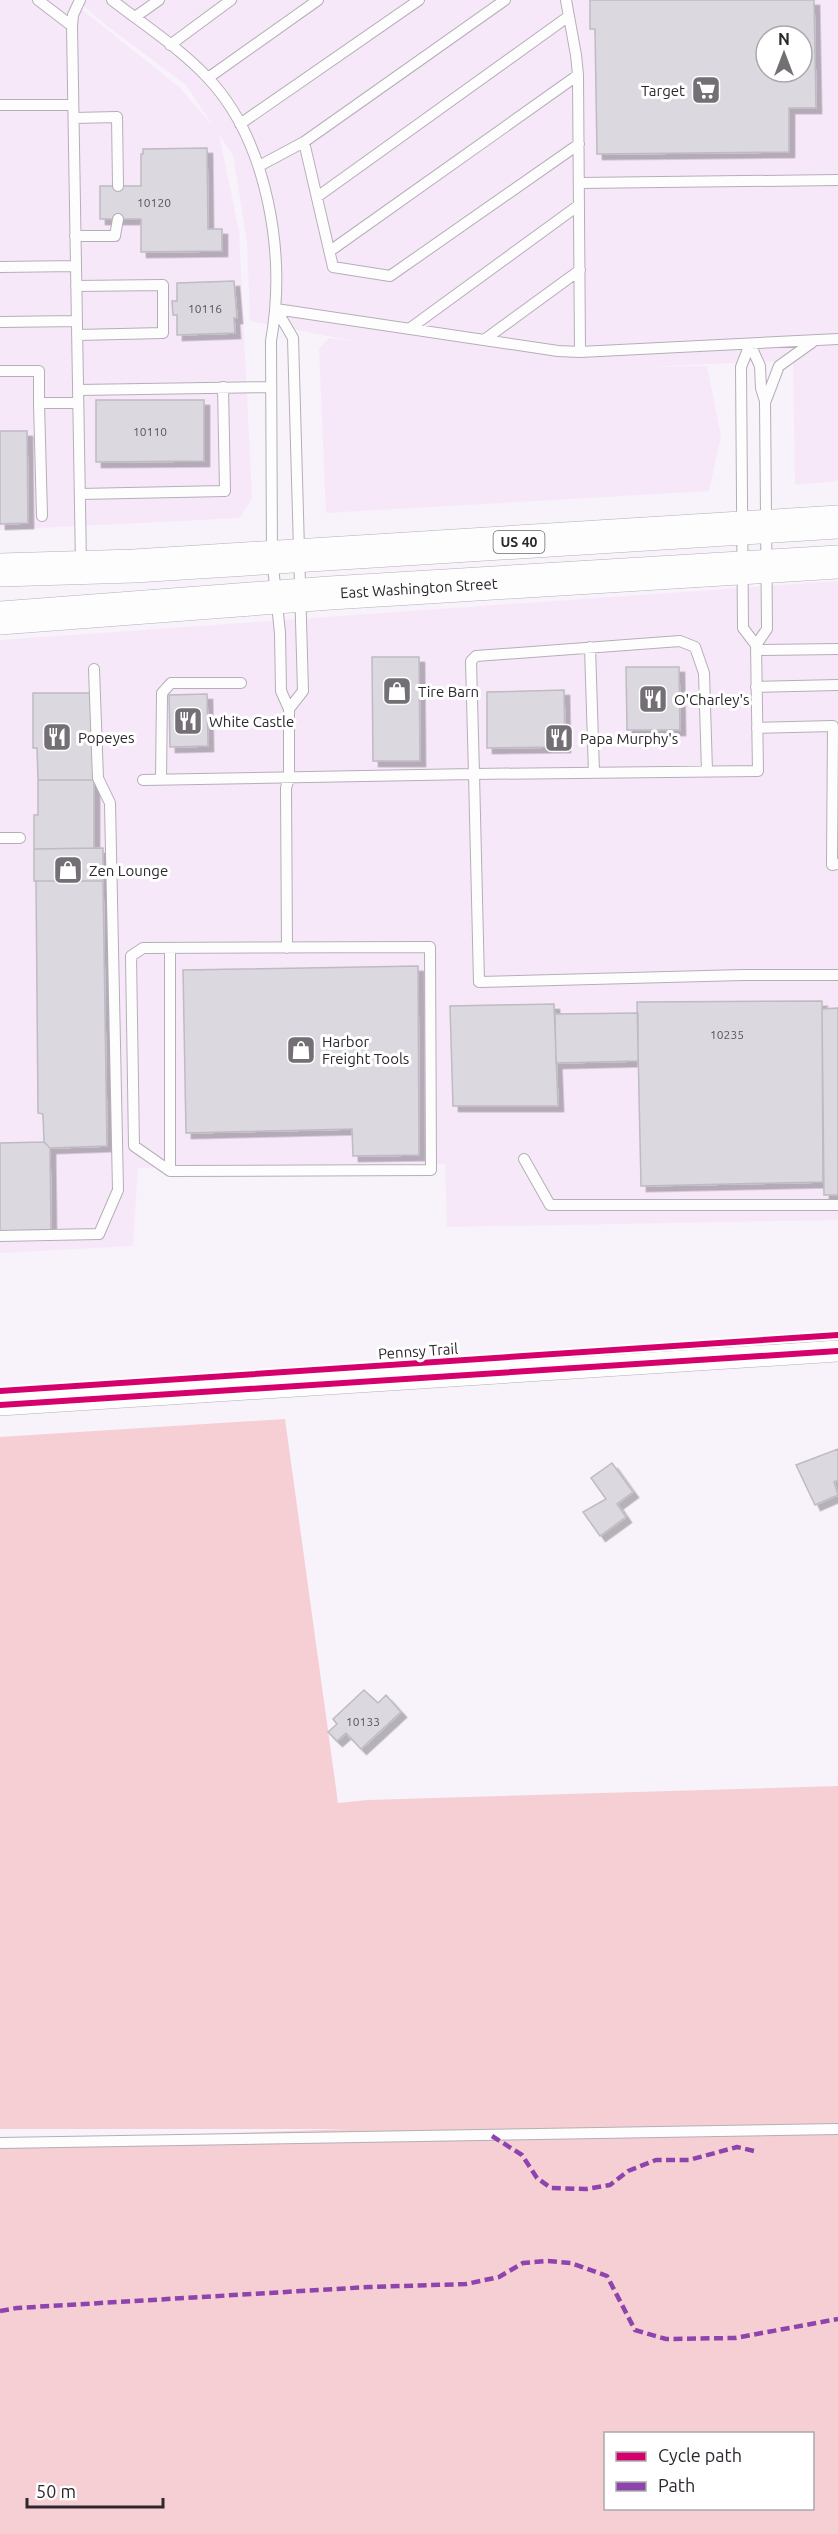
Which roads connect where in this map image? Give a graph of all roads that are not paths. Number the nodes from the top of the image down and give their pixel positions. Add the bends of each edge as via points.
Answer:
1 (38, 0) edge
2 (80, 0) edge
3 (112, 0) edge
4 (231, 0) edge
5 (318, 0) edge
6 (419, 0) edge
7 (505, 0) edge
8 (566, 0) edge
9 (157, 1) edge
10 (569, 15) junction
11 (135, 17) junction
12 (72, 26) junction
13 (170, 45) junction
14 (578, 75) junction
15 (208, 78) junction
16 (0, 105) edge
17 (73, 105) junction
18 (74, 118) junction
19 (240, 124) junction
20 (304, 142) junction
21 (579, 144) junction
22 (259, 166) junction
23 (838, 180) edge
24 (579, 183) junction
25 (118, 186) dead end
26 (317, 197) junction
27 (579, 205) junction
28 (118, 219) dead end
29 (75, 236) junction
30 (330, 251) junction
31 (76, 266) junction
32 (0, 267) edge
33 (580, 270) junction
34 (76, 286) junction
35 (276, 309) junction
36 (77, 321) junction
37 (0, 322) edge
38 (409, 329) junction
39 (77, 335) junction
40 (838, 339) edge
41 (484, 340) junction
42 (815, 340) junction
43 (750, 344) junction
44 (580, 352) junction
45 (0, 371) edge
46 (223, 387) junction
47 (271, 387) junction
48 (78, 390) junction
49 (765, 401) junction
50 (39, 403) junction
51 (78, 403) junction
52 (80, 495) junction
53 (42, 516) dead end
54 (838, 522) edge
55 (754, 527) junction
56 (286, 556) junction
57 (838, 562) edge
58 (81, 568) junction
59 (755, 568) junction
60 (0, 570) edge
61 (289, 596) junction
62 (0, 618) edge
63 (590, 648) junction
64 (756, 648) junction
65 (838, 649) edge
66 (94, 669) dead end
67 (241, 683) dead end
68 (838, 685) edge
69 (756, 687) junction
70 (289, 709) junction
71 (757, 728) junction
72 (707, 771) junction
73 (594, 773) junction
74 (474, 774) junction
75 (289, 777) junction
76 (143, 780) dead end
77 (161, 780) junction
78 (0, 838) edge
79 (20, 838) dead end
80 (838, 864) edge
81 (170, 948) junction
82 (287, 948) junction
83 (838, 975) edge
84 (524, 1160) dead end
85 (170, 1171) junction
86 (838, 1205) edge
87 (0, 1236) edge
88 (838, 1351) edge
89 (0, 1405) edge
90 (838, 2129) edge
91 (0, 2143) edge

1 - 12 lane
2 - 12 lane
3 - 11 lane
4 - 13 lane
5 - 15 lane
6 - 19 lane
7 - 20 lane
8 - 10 lane
9 - 11 lane
10 - 14 lane
10 - 26 lane
11 - 13 lane
12 - 17 lane
13 - 15 lane
14 - 21 lane
14 - 30 lane
15 - 19 lane
16 - 17 lane
17 - 18 lane
18 - 25 lane via 117,117
18 - 29 lane
19 - 22 lane
20 - 22 lane
20 - 26 lane
21 - 24 lane
21 - 30 lane via 390,276 333,267
22 - 35 lane via 271,216
23 - 24 lane
24 - 27 lane
26 - 30 lane
27 - 33 lane
27 - 38 lane
28 - 29 lane via 115,236
29 - 31 lane
31 - 32 lane
31 - 34 lane
33 - 41 lane
33 - 44 lane
34 - 36 lane
34 - 39 lane via 162,285 163,333
35 - 38 lane
35 - 47 lane
35 - 56 lane via 293,338
36 - 37 lane
36 - 39 lane
38 - 41 lane
39 - 48 lane
40 - 42 lane
41 - 44 lane
42 - 43 lane
42 - 49 lane via 779,366
43 - 44 lane
43 - 49 lane via 760,366
43 - 55 lane via 741,367
45 - 50 lane via 39,371
46 - 47 lane
46 - 48 lane
46 - 52 lane via 225,491
47 - 56 lane
48 - 51 lane
49 - 55 lane
50 - 51 lane
50 - 53 lane
51 - 52 lane
52 - 58 lane
54 - 55 main road, US 40
55 - 56 main road, US 40
55 - 59 lane
55 - 59 lane
56 - 58 main road, US 40
56 - 61 lane
56 - 61 lane
57 - 59 main road, East Washington Street
58 - 60 main road, US 40
59 - 61 main road, East Washington Street
59 - 64 lane via 767,629
59 - 64 lane via 743,628
61 - 62 main road, East Washington Street
61 - 70 lane via 281,691
61 - 70 lane via 303,691
63 - 72 lane via 680,641 695,647 704,673
63 - 73 lane
63 - 74 lane via 476,656 471,661
64 - 65 lane
64 - 69 lane
66 - 87 lane via 98,778 110,803 118,1190 99,1234
67 - 77 lane via 171,684 162,693
68 - 69 lane
69 - 71 lane
70 - 75 lane
71 - 72 lane via 758,771
71 - 80 lane via 833,726 832,865
72 - 73 lane
73 - 74 lane
74 - 75 lane
74 - 83 lane via 479,982
75 - 77 lane
75 - 82 lane
76 - 77 lane
78 - 79 lane
81 - 82 lane
81 - 85 lane
81 - 85 lane via 143,948 131,956 134,1146
82 - 85 lane via 430,947 431,1170
84 - 86 lane via 550,1205
88 - 89 street
90 - 91 lane

